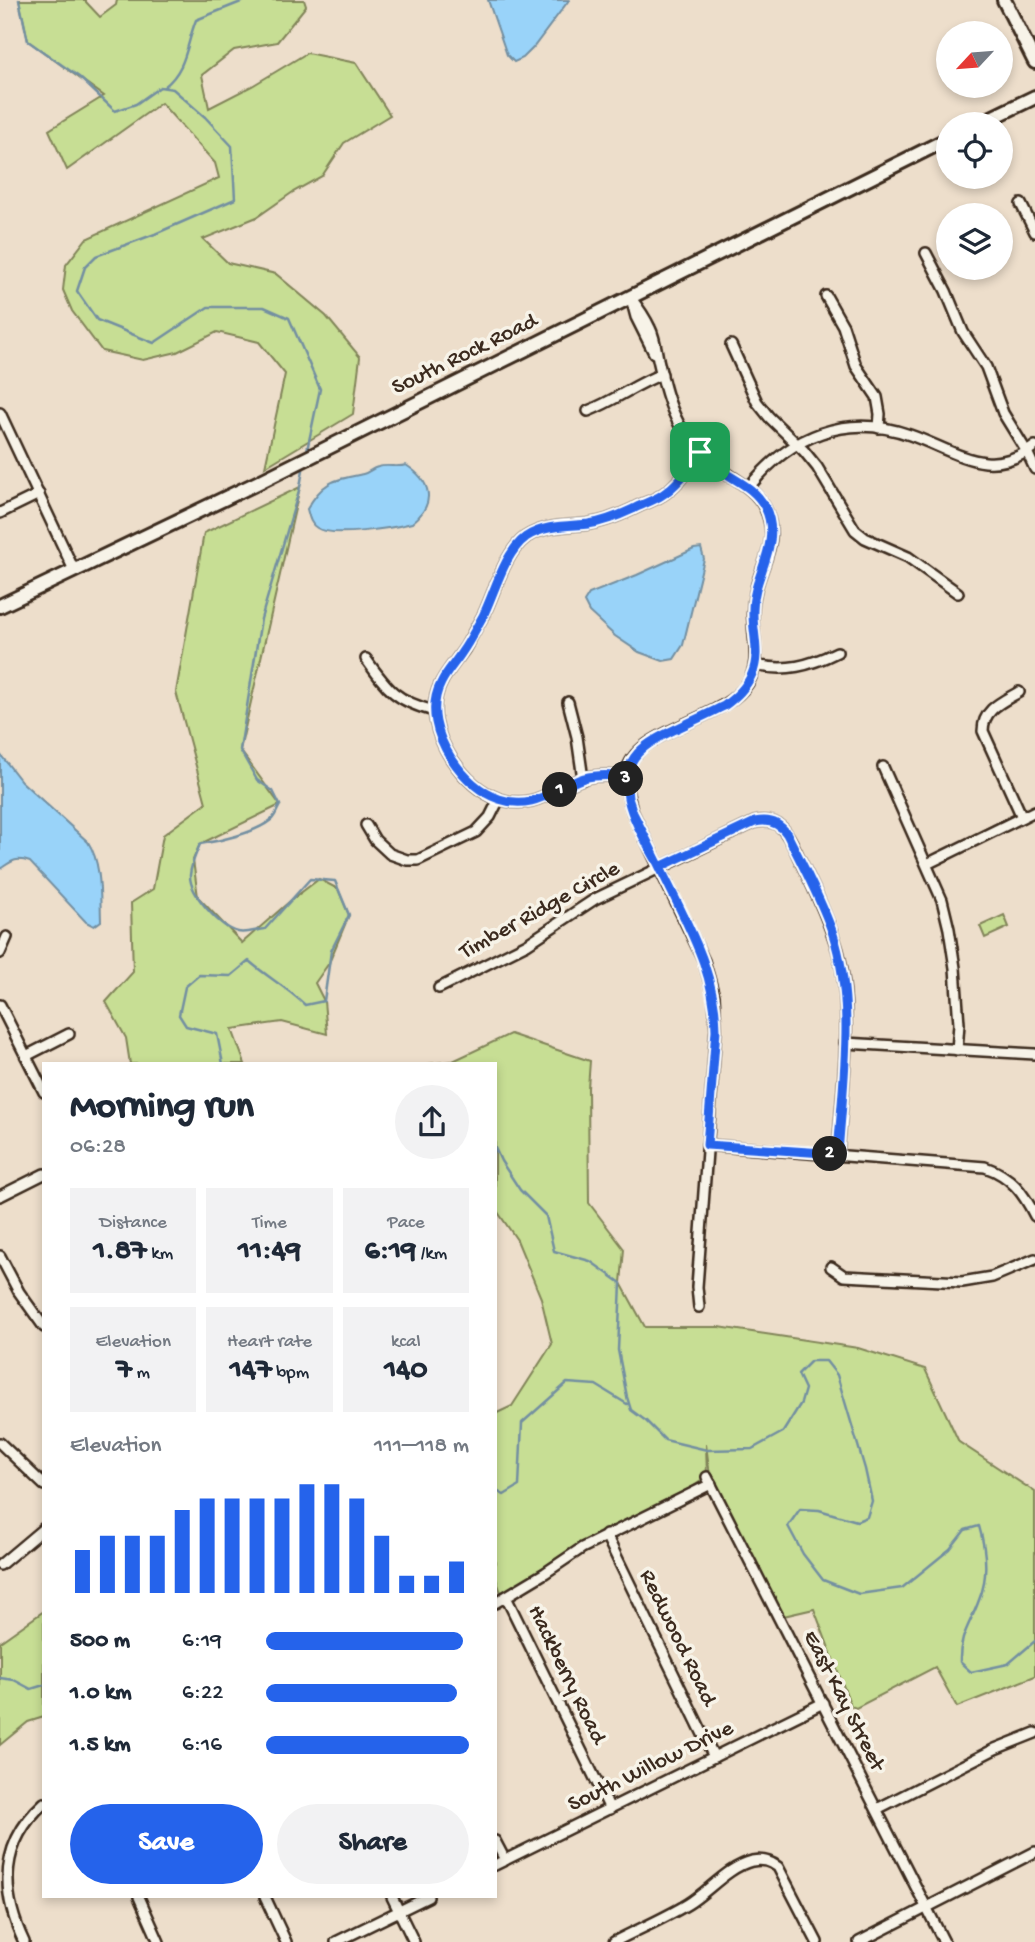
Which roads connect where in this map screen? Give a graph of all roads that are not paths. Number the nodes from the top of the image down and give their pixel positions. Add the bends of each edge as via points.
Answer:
1 (1004, 0) edge
2 (1035, 62) edge
3 (1035, 97) edge
4 (1004, 112) edge
5 (936, 145) edge
6 (1021, 204) dead end
7 (1035, 232) edge
8 (926, 253) dead end
9 (826, 296) dead end
10 (630, 298) junction
11 (731, 345) dead end
12 (662, 374) junction
13 (587, 411) dead end
14 (0, 413) edge
15 (879, 428) junction
16 (796, 444) junction
17 (1031, 449) edge
18 (700, 452) junction
19 (1035, 469) edge
20 (749, 487) junction
21 (39, 494) junction
22 (0, 513) edge
23 (74, 570) junction
24 (958, 593) dead end
25 (0, 607) edge
26 (836, 652) dead end
27 (366, 659) dead end
28 (755, 665) junction
29 (1019, 692) dead end
30 (568, 702) dead end
31 (434, 711) junction
32 (883, 766) dead end
33 (626, 777) junction
34 (583, 779) junction
35 (499, 799) junction
36 (1035, 811) edge
37 (1022, 817) junction
38 (366, 825) dead end
39 (927, 864) junction
40 (660, 867) junction
41 (7, 937) dead end
42 (0, 953) edge
43 (439, 988) dead end
44 (0, 1005) edge
45 (69, 1034) dead end
46 (845, 1043) junction
47 (957, 1050) junction
48 (1035, 1054) edge
49 (26, 1056) junction
50 (42, 1088) edge
51 (707, 1145) junction
52 (838, 1154) junction
53 (42, 1175) edge
54 (0, 1196) edge
55 (1035, 1216) edge
56 (0, 1256) edge
57 (1035, 1259) edge
58 (831, 1267) dead end
59 (699, 1307) dead end
60 (42, 1324) edge
61 (0, 1443) edge
62 (42, 1483) edge
63 (42, 1530) edge
64 (606, 1535) junction
65 (0, 1565) edge
66 (506, 1597) junction
67 (497, 1602) edge
68 (823, 1703) junction
69 (1035, 1733) edge
70 (714, 1757) junction
71 (42, 1805) edge
72 (610, 1809) junction
73 (877, 1810) junction
74 (497, 1845) edge
75 (1035, 1852) edge
76 (505, 1860) junction
77 (497, 1864) edge
78 (139, 1898) edge
79 (265, 1898) edge
80 (392, 1898) edge
81 (426, 1898) edge
82 (927, 1907) junction
83 (399, 1911) junction
84 (24, 1942) edge
85 (159, 1942) edge
86 (286, 1942) edge
87 (335, 1942) edge
88 (414, 1942) edge
89 (614, 1942) edge
90 (817, 1942) edge
91 (859, 1942) edge
92 (944, 1942) edge

1 - 2 main road
3 - 4 main road
5 - 10 main road, South Rock Road
6 - 7 street
8 - 17 street via 963,332 986,367 1003,413
9 - 15 street via 843,326 856,366 877,397
10 - 12 street
10 - 23 main road, South Rock Road
11 - 16 street via 757,402
12 - 13 street
12 - 18 street via 673,413
14 - 21 street
15 - 16 street via 843,428
15 - 17 street via 911,435 982,463 1006,461
16 - 20 street
16 - 24 street via 817,467 855,530 908,557
17 - 19 street
18 - 20 street
18 - 31 street via 662,495 617,516 551,528 520,543 484,614 441,682
20 - 28 street via 766,509 771,529 769,552 752,607
21 - 22 street
21 - 23 street
23 - 25 main road, South Rock Road
26 - 28 street via 791,668
27 - 31 street via 395,694
28 - 33 street via 733,700 646,744
29 - 37 street via 992,708 983,731
30 - 34 street
31 - 35 street via 438,733 459,769
32 - 39 street
33 - 34 street
33 - 40 street via 633,813
34 - 35 street via 537,800
35 - 38 street via 475,832 418,860 390,854
36 - 37 street
37 - 39 street
39 - 47 street via 942,900 953,948
40 - 43 street, Timber Ridge Circle via 594,899 527,944
40 - 46 street, Timber Ridge Circle via 755,822 770,821 783,828 832,932 845,993
40 - 51 street via 699,948 714,996 716,1030
41 - 42 street
44 - 49 street
45 - 49 street
46 - 47 street
46 - 52 street
47 - 48 street
49 - 50 street
51 - 52 street
51 - 59 street
52 - 55 street via 985,1167 1017,1186
53 - 54 street
56 - 60 street
57 - 58 street via 992,1277 961,1282 844,1276
61 - 62 street
63 - 65 street
64 - 66 street
64 - 68 street, East Kay Street via 709,1480
64 - 70 street, Redwood Road
66 - 67 street
66 - 72 street, Hackberry Road
68 - 70 street, South Willow Drive
68 - 73 street, East Kay Street
69 - 73 street
70 - 72 street, South Willow Drive
71 - 84 street via 15,1840 6,1867 8,1905
72 - 76 street, South Willow Drive
73 - 82 street, East Kay Street
74 - 76 street
75 - 82 street
76 - 77 street, South Willow Drive
78 - 85 street
79 - 86 street
80 - 83 street
81 - 83 street
82 - 91 street
82 - 92 street, East Kay Street
83 - 87 street
83 - 88 street
89 - 90 street via 686,1905 737,1867 760,1860 778,1867

